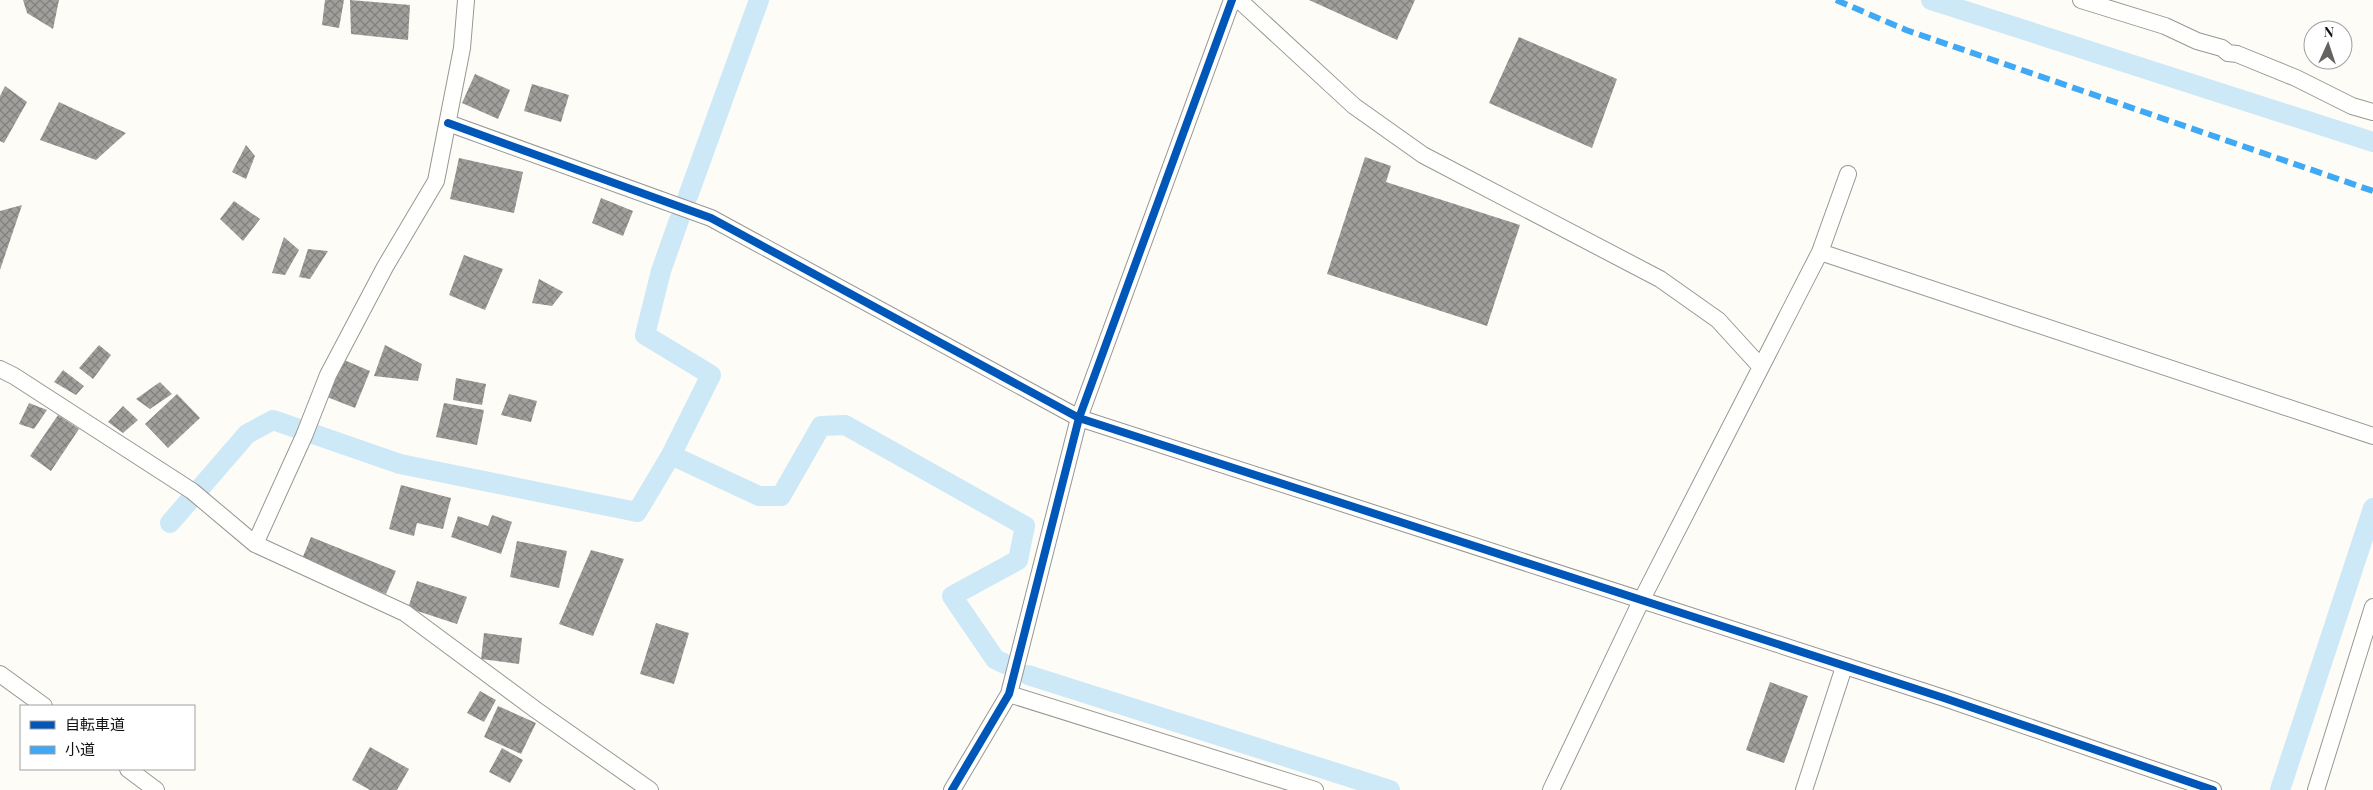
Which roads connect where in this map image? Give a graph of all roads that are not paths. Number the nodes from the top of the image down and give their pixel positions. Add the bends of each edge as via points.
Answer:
1 (466, 0) edge
2 (1232, 0) edge
3 (1239, 0) edge
4 (2081, 0) edge
5 (2373, 112) edge
6 (448, 123) junction
7 (1848, 174) dead end
8 (1820, 252) junction
9 (1760, 366) junction
10 (0, 369) edge
11 (1079, 418) junction
12 (2373, 436) edge
13 (255, 544) junction
14 (1641, 601) junction
15 (2373, 607) edge
16 (1844, 667) junction
17 (0, 674) edge
18 (1009, 694) junction
19 (43, 705) edge
20 (129, 770) edge
21 (156, 790) edge
22 (650, 790) edge
23 (952, 790) edge
24 (1315, 790) edge
25 (1551, 790) edge
26 (1804, 790) edge
27 (2213, 790) edge
28 (2316, 790) edge

1 - 6 street via 462,48
2 - 11 street
3 - 9 street via 1354,106 1423,155 1660,279 1718,320
4 - 5 street via 2165,26
6 - 11 street via 711,218
6 - 13 street via 436,181 385,267 328,375
7 - 8 street
8 - 9 street
8 - 12 street
9 - 14 street
10 - 13 street via 192,491
11 - 14 street
11 - 18 street
13 - 22 street via 405,613
14 - 16 street
14 - 25 street
15 - 28 street
16 - 26 street
16 - 27 street
17 - 19 street
18 - 23 street
18 - 24 street
20 - 21 street

